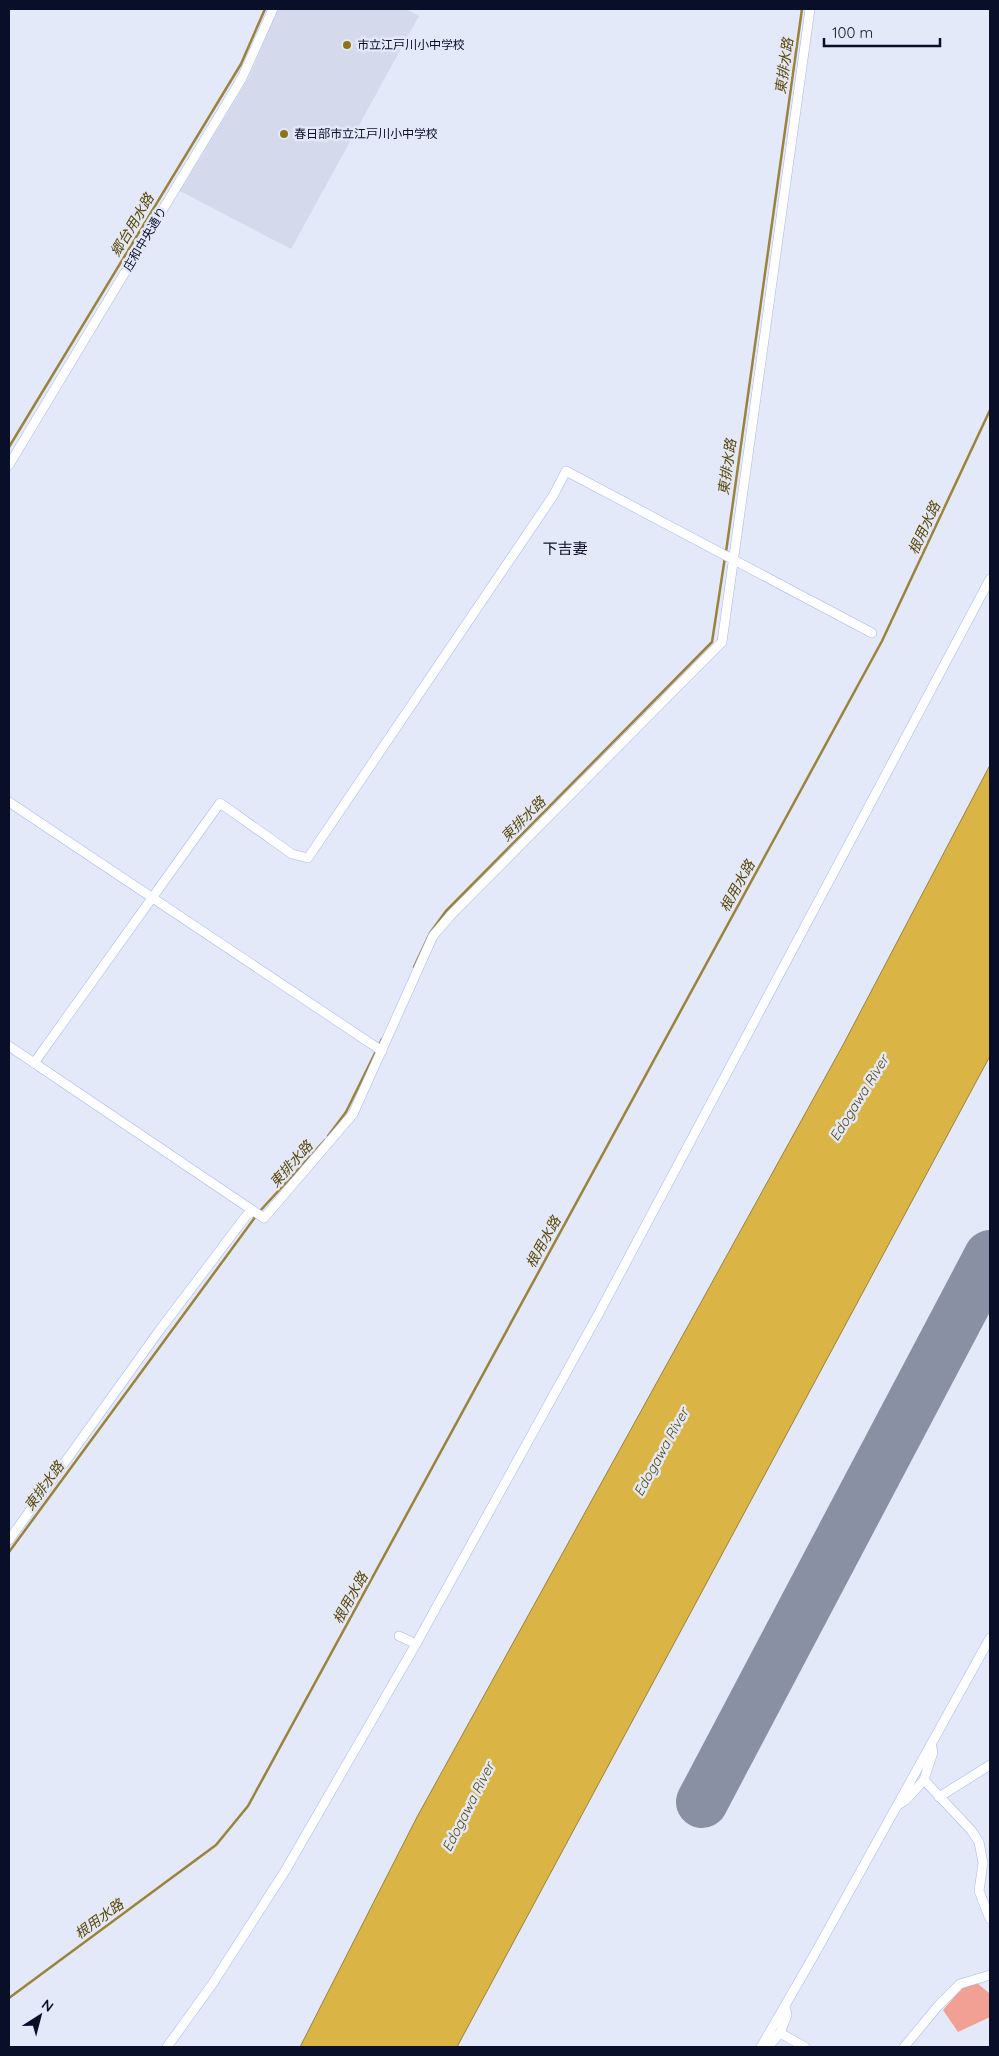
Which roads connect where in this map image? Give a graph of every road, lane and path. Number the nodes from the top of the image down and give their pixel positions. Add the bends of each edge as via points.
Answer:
1 (273, 9) edge
2 (810, 9) edge
3 (9, 465) edge
4 (732, 558) junction
5 (990, 578) edge
6 (872, 632) dead end
7 (9, 802) edge
8 (152, 897) junction
9 (9, 1046) edge
10 (382, 1051) junction
11 (34, 1062) junction
12 (256, 1213) junction
13 (9, 1540) edge
14 (399, 1636) dead end
15 (990, 1638) edge
16 (416, 1644) junction
17 (931, 1744) junction
18 (990, 1765) edge
19 (924, 1780) junction
20 (939, 1797) junction
21 (895, 1807) junction
22 (990, 1919) edge
23 (990, 1975) edge
24 (785, 2007) junction
25 (780, 2033) junction
26 (166, 2047) edge
27 (761, 2047) edge
28 (768, 2047) edge
29 (805, 2047) edge
30 (904, 2047) edge

1 - 3 street, 庄和中央通り via 242,78
2 - 4 street
4 - 6 street
4 - 8 street via 566,470 553,496 308,858 292,854 220,802
4 - 10 street via 722,642 433,936
5 - 16 street via 599,1313
7 - 8 street
8 - 10 street
8 - 11 street
9 - 11 street
10 - 12 street via 347,1123 264,1218
11 - 12 street
12 - 13 street via 246,1216 159,1331
14 - 16 street
15 - 17 street
16 - 26 street via 285,1871 213,1984
17 - 19 street via 933,1752
17 - 21 street
18 - 20 street
19 - 20 street
19 - 21 street
20 - 22 street via 979,1842 983,1864 979,1890
21 - 24 street
23 - 30 street via 960,1984
24 - 25 street via 788,2015
24 - 27 street
25 - 28 street
25 - 29 street

